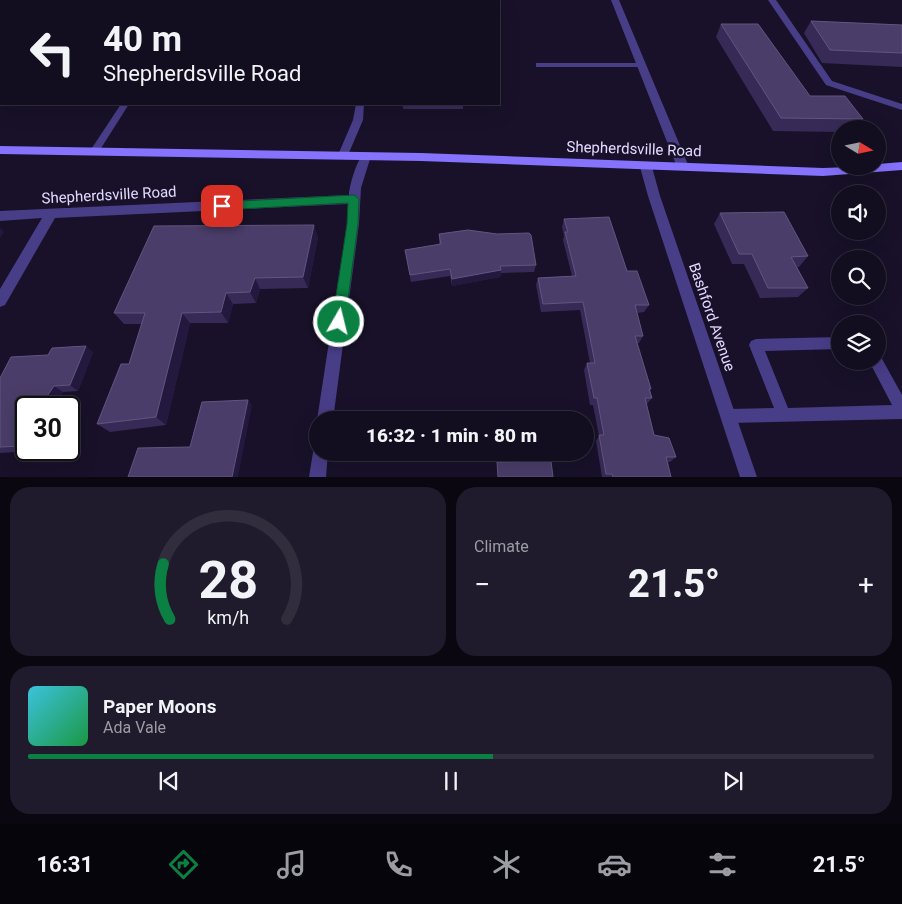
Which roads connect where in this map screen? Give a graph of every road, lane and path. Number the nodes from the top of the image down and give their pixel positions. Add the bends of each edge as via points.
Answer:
1 (615, 0) edge
2 (772, 0) edge
3 (539, 65) dead end
4 (641, 65) junction
5 (124, 105) edge
6 (360, 105) edge
7 (902, 107) edge
8 (0, 150) edge
9 (95, 151) junction
10 (343, 155) junction
11 (366, 156) junction
12 (646, 166) junction
13 (902, 166) edge
14 (683, 167) junction
15 (354, 199) junction
16 (51, 214) junction
17 (0, 216) edge
18 (0, 301) edge
19 (831, 343) edge
20 (881, 370) edge
21 (902, 410) edge
22 (326, 411) edge
23 (784, 415) junction
24 (729, 416) junction
25 (319, 461) edge
26 (317, 476) edge
27 (749, 476) edge

1 - 4 street
2 - 7 lane via 828,83
3 - 4 lane
4 - 14 street
5 - 9 lane
6 - 10 lane via 358,120
8 - 9 main road, Shepherdsville Road
9 - 10 main road, Shepherdsville Road
10 - 11 main road, Shepherdsville Road
11 - 12 main road, Shepherdsville Road
11 - 15 street
12 - 14 main road, Shepherdsville Road
12 - 24 street, Bashford Avenue
13 - 14 main road, Shepherdsville Road via 823,172
15 - 16 street, Shepherdsville Road
15 - 22 street
16 - 17 street, Shepherdsville Road
16 - 18 street
19 - 23 lane via 756,345
20 - 21 lane
21 - 23 lane
23 - 24 lane
24 - 27 street, Bashford Avenue
25 - 26 street

